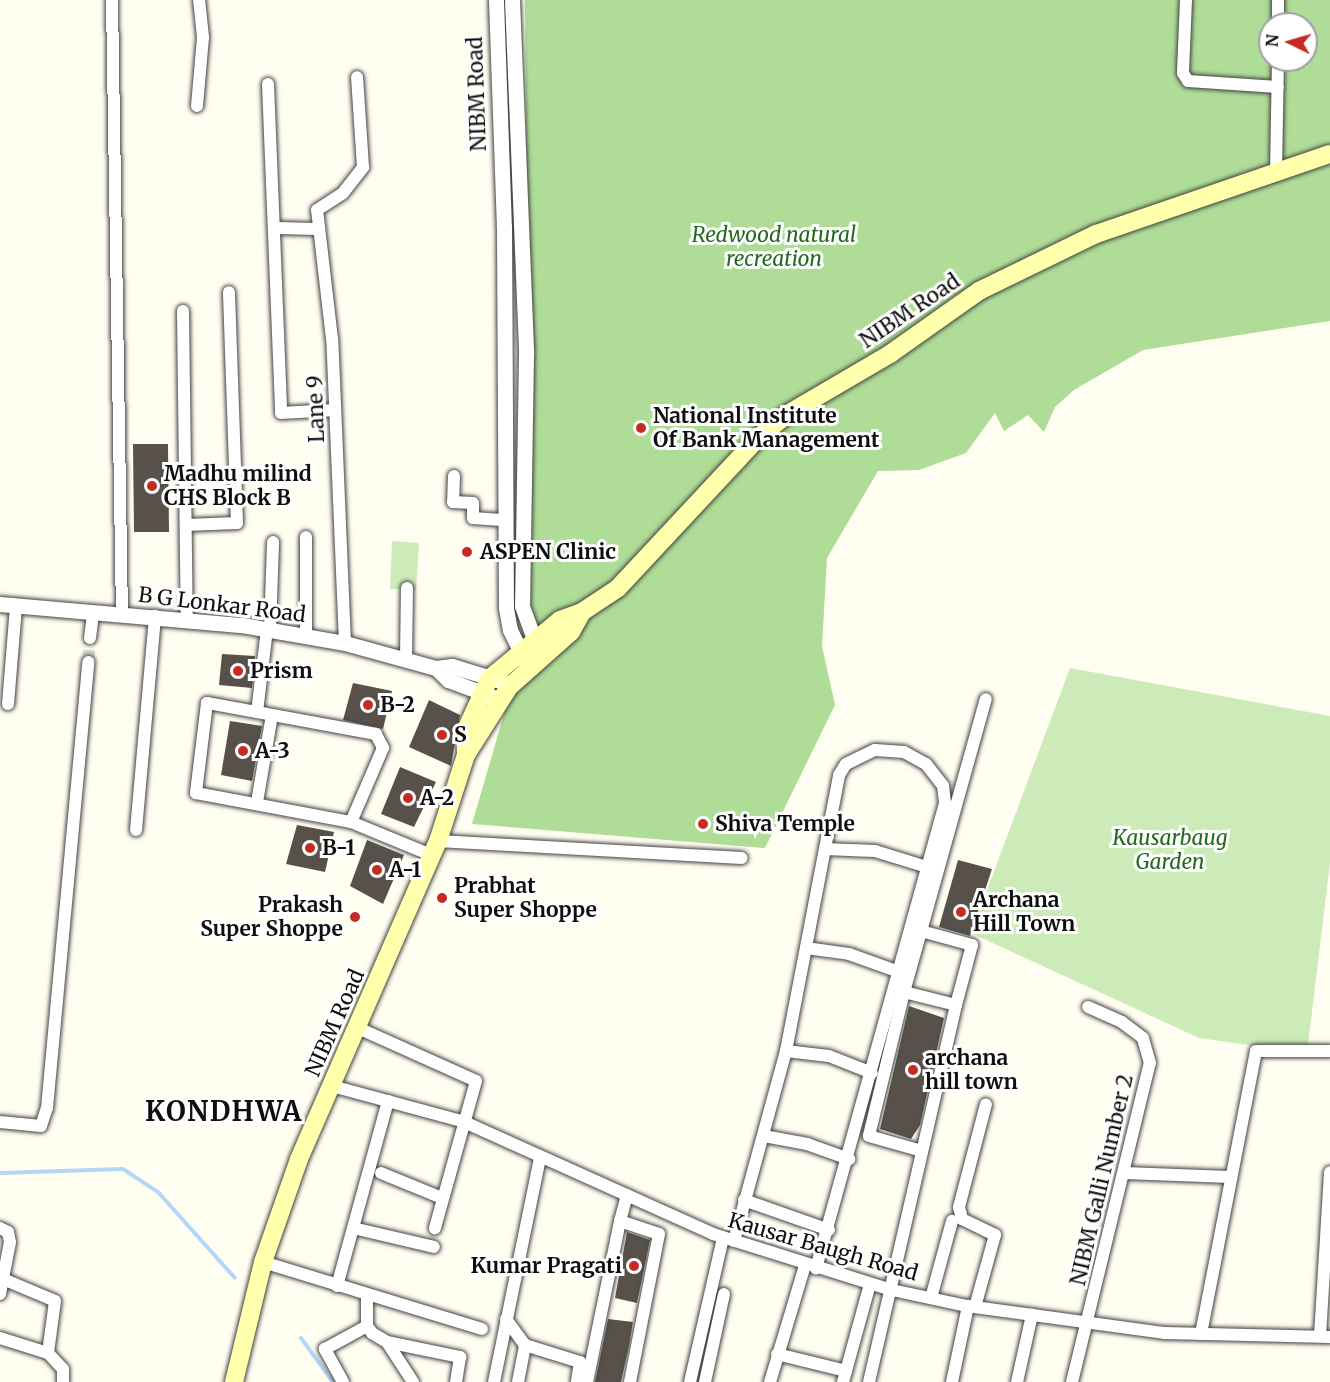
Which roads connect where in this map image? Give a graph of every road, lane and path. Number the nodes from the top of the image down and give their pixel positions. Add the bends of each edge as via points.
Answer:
1 (112, 0) edge
2 (198, 0) edge
3 (496, 0) edge
4 (512, 0) edge
5 (1186, 0) edge
6 (1278, 72) edge
7 (357, 76) dead end
8 (268, 84) dead end
9 (1278, 87) junction
10 (197, 106) dead end
11 (1330, 154) edge
12 (1276, 173) junction
13 (274, 228) junction
14 (319, 229) junction
15 (229, 292) dead end
16 (183, 311) dead end
17 (335, 410) junction
18 (454, 476) dead end
19 (506, 520) junction
20 (186, 525) junction
21 (306, 537) dead end
22 (273, 542) dead end
23 (407, 588) dead end
24 (0, 604) edge
25 (16, 606) junction
26 (522, 606) junction
27 (506, 608) junction
28 (93, 612) junction
29 (582, 612) junction
30 (122, 613) junction
31 (155, 616) junction
32 (187, 620) junction
33 (268, 630) junction
34 (306, 636) junction
35 (90, 638) tunnel mouth
36 (533, 641) junction
37 (345, 643) junction
38 (518, 653) junction
39 (406, 658) junction
40 (88, 662) tunnel mouth
41 (536, 663) junction
42 (486, 685) junction
43 (505, 692) junction
44 (986, 699) dead end
45 (8, 705) dead end
46 (257, 712) junction
47 (272, 715) junction
48 (466, 755) junction
49 (257, 802) junction
50 (351, 822) junction
51 (136, 830) dead end
52 (434, 848) junction
53 (825, 849) junction
54 (742, 858) dead end
55 (927, 867) junction
56 (921, 931) junction
57 (806, 948) junction
58 (899, 972) junction
59 (904, 992) junction
60 (956, 1005) junction
61 (1088, 1007) dead end
62 (358, 1028) junction
63 (786, 1051) junction
64 (1330, 1051) edge
65 (872, 1073) junction
66 (332, 1086) junction
67 (388, 1101) junction
68 (986, 1104) dead end
69 (462, 1121) junction
70 (0, 1122) edge
71 (764, 1136) junction
72 (922, 1151) junction
73 (540, 1157) junction
74 (849, 1159) junction
75 (1330, 1172) edge
76 (381, 1173) dead end
77 (1124, 1173) junction
78 (1230, 1177) junction
79 (627, 1196) junction
80 (442, 1198) junction
81 (744, 1200) junction
82 (620, 1221) junction
83 (952, 1221) dead end
84 (0, 1228) edge
85 (353, 1228) junction
86 (435, 1228) dead end
87 (829, 1230) junction
88 (729, 1239) junction
89 (434, 1247) dead end
90 (263, 1262) junction
91 (811, 1267) junction
92 (3, 1279) junction
93 (870, 1284) junction
94 (337, 1286) junction
95 (892, 1290) junction
96 (0, 1294) edge
97 (724, 1294) dead end
98 (367, 1295) junction
99 (931, 1298) junction
100 (971, 1306) junction
101 (1032, 1315) junction
102 (506, 1319) junction
103 (1088, 1323) junction
104 (367, 1326) junction
105 (482, 1329) dead end
106 (1201, 1334) junction
107 (1325, 1336) edge
108 (0, 1338) edge
109 (387, 1342) junction
110 (700, 1342) junction
111 (525, 1345) junction
112 (713, 1345) junction
113 (48, 1353) junction
114 (777, 1354) junction
115 (844, 1377) edge
116 (63, 1382) edge
117 (234, 1382) edge
118 (343, 1382) edge
119 (413, 1382) edge
120 (456, 1382) edge
121 (494, 1382) edge
122 (518, 1382) edge
123 (577, 1382) edge
124 (587, 1382) edge
125 (630, 1382) edge
126 (690, 1382) edge
127 (705, 1382) edge
128 (770, 1382) edge
129 (869, 1382) edge
130 (952, 1382) edge
131 (1017, 1382) edge
132 (1072, 1382) edge

1 - 30 street
2 - 10 street via 203,37
3 - 19 street, NIBM Road
4 - 26 street, NIBM Road via 526,342
5 - 9 street via 1183,74 1188,81
6 - 9 street
7 - 14 street, Lane 9 via 363,167 343,193 317,210
8 - 13 street
9 - 12 street
11 - 12 main road, NIBM Road
12 - 29 main road, NIBM Road via 1096,234 979,291 759,437 665,542 618,588
13 - 14 street
13 - 17 street via 280,413
14 - 17 street, Lane 9
15 - 20 street via 237,523
16 - 20 street
17 - 37 street, Lane 9
18 - 19 street via 453,502 473,503 472,518
19 - 27 street, NIBM Road
20 - 32 street
21 - 34 street
22 - 33 street
23 - 39 street
24 - 25 street, B G Lonkar Road
25 - 28 street, B G Lonkar Road
25 - 45 street
26 - 27 street
26 - 36 street, NIBM Road
27 - 38 street, NIBM Road
28 - 30 street, B G Lonkar Road
28 - 35 street
29 - 36 main road, NIBM Road via 560,620
29 - 41 main road, NIBM Road via 571,632
30 - 31 street, B G Lonkar Road
31 - 32 street, B G Lonkar Road
31 - 51 street
32 - 33 street, B G Lonkar Road
33 - 34 street, B G Lonkar Road
33 - 46 street
34 - 37 street, B G Lonkar Road
36 - 38 main road, NIBM Road
36 - 41 street, NIBM Road
37 - 39 street, B G Lonkar Road
38 - 41 street, NIBM Road
38 - 42 main road, NIBM Road
39 - 42 street, B G Lonkar Road via 436,668 448,680
40 - 70 street via 47,1108 41,1126
41 - 43 main road, NIBM Road
42 - 43 street, B G Lonkar Road
42 - 48 main road, NIBM Road via 465,732
43 - 48 main road, NIBM Road
44 - 56 street
46 - 47 street
46 - 49 street via 207,703 196,793
47 - 49 street
47 - 50 street via 376,734 383,747
48 - 52 main road, NIBM Road
49 - 50 street
50 - 52 street
52 - 54 street
52 - 62 main road, NIBM Road
53 - 55 street via 875,851
53 - 55 street via 840,775 846,764 874,750 904,752 926,764 943,786 945,804
53 - 57 street
55 - 58 street
56 - 59 street
56 - 60 street via 972,945
57 - 58 street via 849,954
57 - 63 street
58 - 65 street
59 - 60 street
59 - 72 street via 869,1136
60 - 72 street
61 - 77 street, NIBM Galli Number 2 via 1122,1022 1143,1038 1150,1063
62 - 66 main road, NIBM Road
62 - 69 street via 472,1078 477,1088
63 - 65 street via 829,1056
63 - 71 street
64 - 78 street via 1256,1051
65 - 74 street
66 - 67 street, Kausar Baugh Road
66 - 90 main road, NIBM Road via 299,1159
67 - 69 street, Kausar Baugh Road
67 - 85 street
68 - 100 street via 959,1208 962,1219 995,1234
69 - 73 street, Kausar Baugh Road
69 - 80 street
71 - 74 street via 807,1144
71 - 81 street
72 - 95 street
73 - 79 street, Kausar Baugh Road
73 - 102 street
74 - 87 street
75 - 107 street
76 - 80 street
77 - 78 street
77 - 103 street, NIBM Galli Number 2
78 - 106 street
79 - 82 street
79 - 88 street, Kausar Baugh Road
80 - 86 street
81 - 87 street
81 - 88 street
82 - 124 street
82 - 125 street via 659,1234
83 - 99 street
84 - 92 street via 9,1237
85 - 89 street
85 - 94 street
87 - 91 street
88 - 91 street, Kausar Baugh Road
88 - 110 street
90 - 94 street
90 - 117 main road, NIBM Road
91 - 93 street, Kausar Baugh Road
91 - 114 street
92 - 96 street
92 - 113 street via 55,1301
93 - 95 street, Kausar Baugh Road
93 - 115 street
94 - 98 street
95 - 99 street, Kausar Baugh Road
95 - 129 street
97 - 112 street
98 - 104 street
98 - 105 street
99 - 100 street, Kausar Baugh Road
100 - 101 street, Kausar Baugh Road
100 - 130 street
101 - 103 street, Kausar Baugh Road
101 - 131 street
102 - 111 street
102 - 121 street
103 - 106 street, Kausar Baugh Road
103 - 132 street, NIBM Galli Number 2
104 - 109 street
104 - 118 street via 325,1349
106 - 107 street, Kausar Baugh Road
108 - 113 street
109 - 119 street
109 - 120 street via 460,1357
110 - 112 street
110 - 126 street
111 - 122 street
111 - 123 street via 579,1362
112 - 127 street
113 - 116 street via 63,1369
114 - 115 street
114 - 128 street

